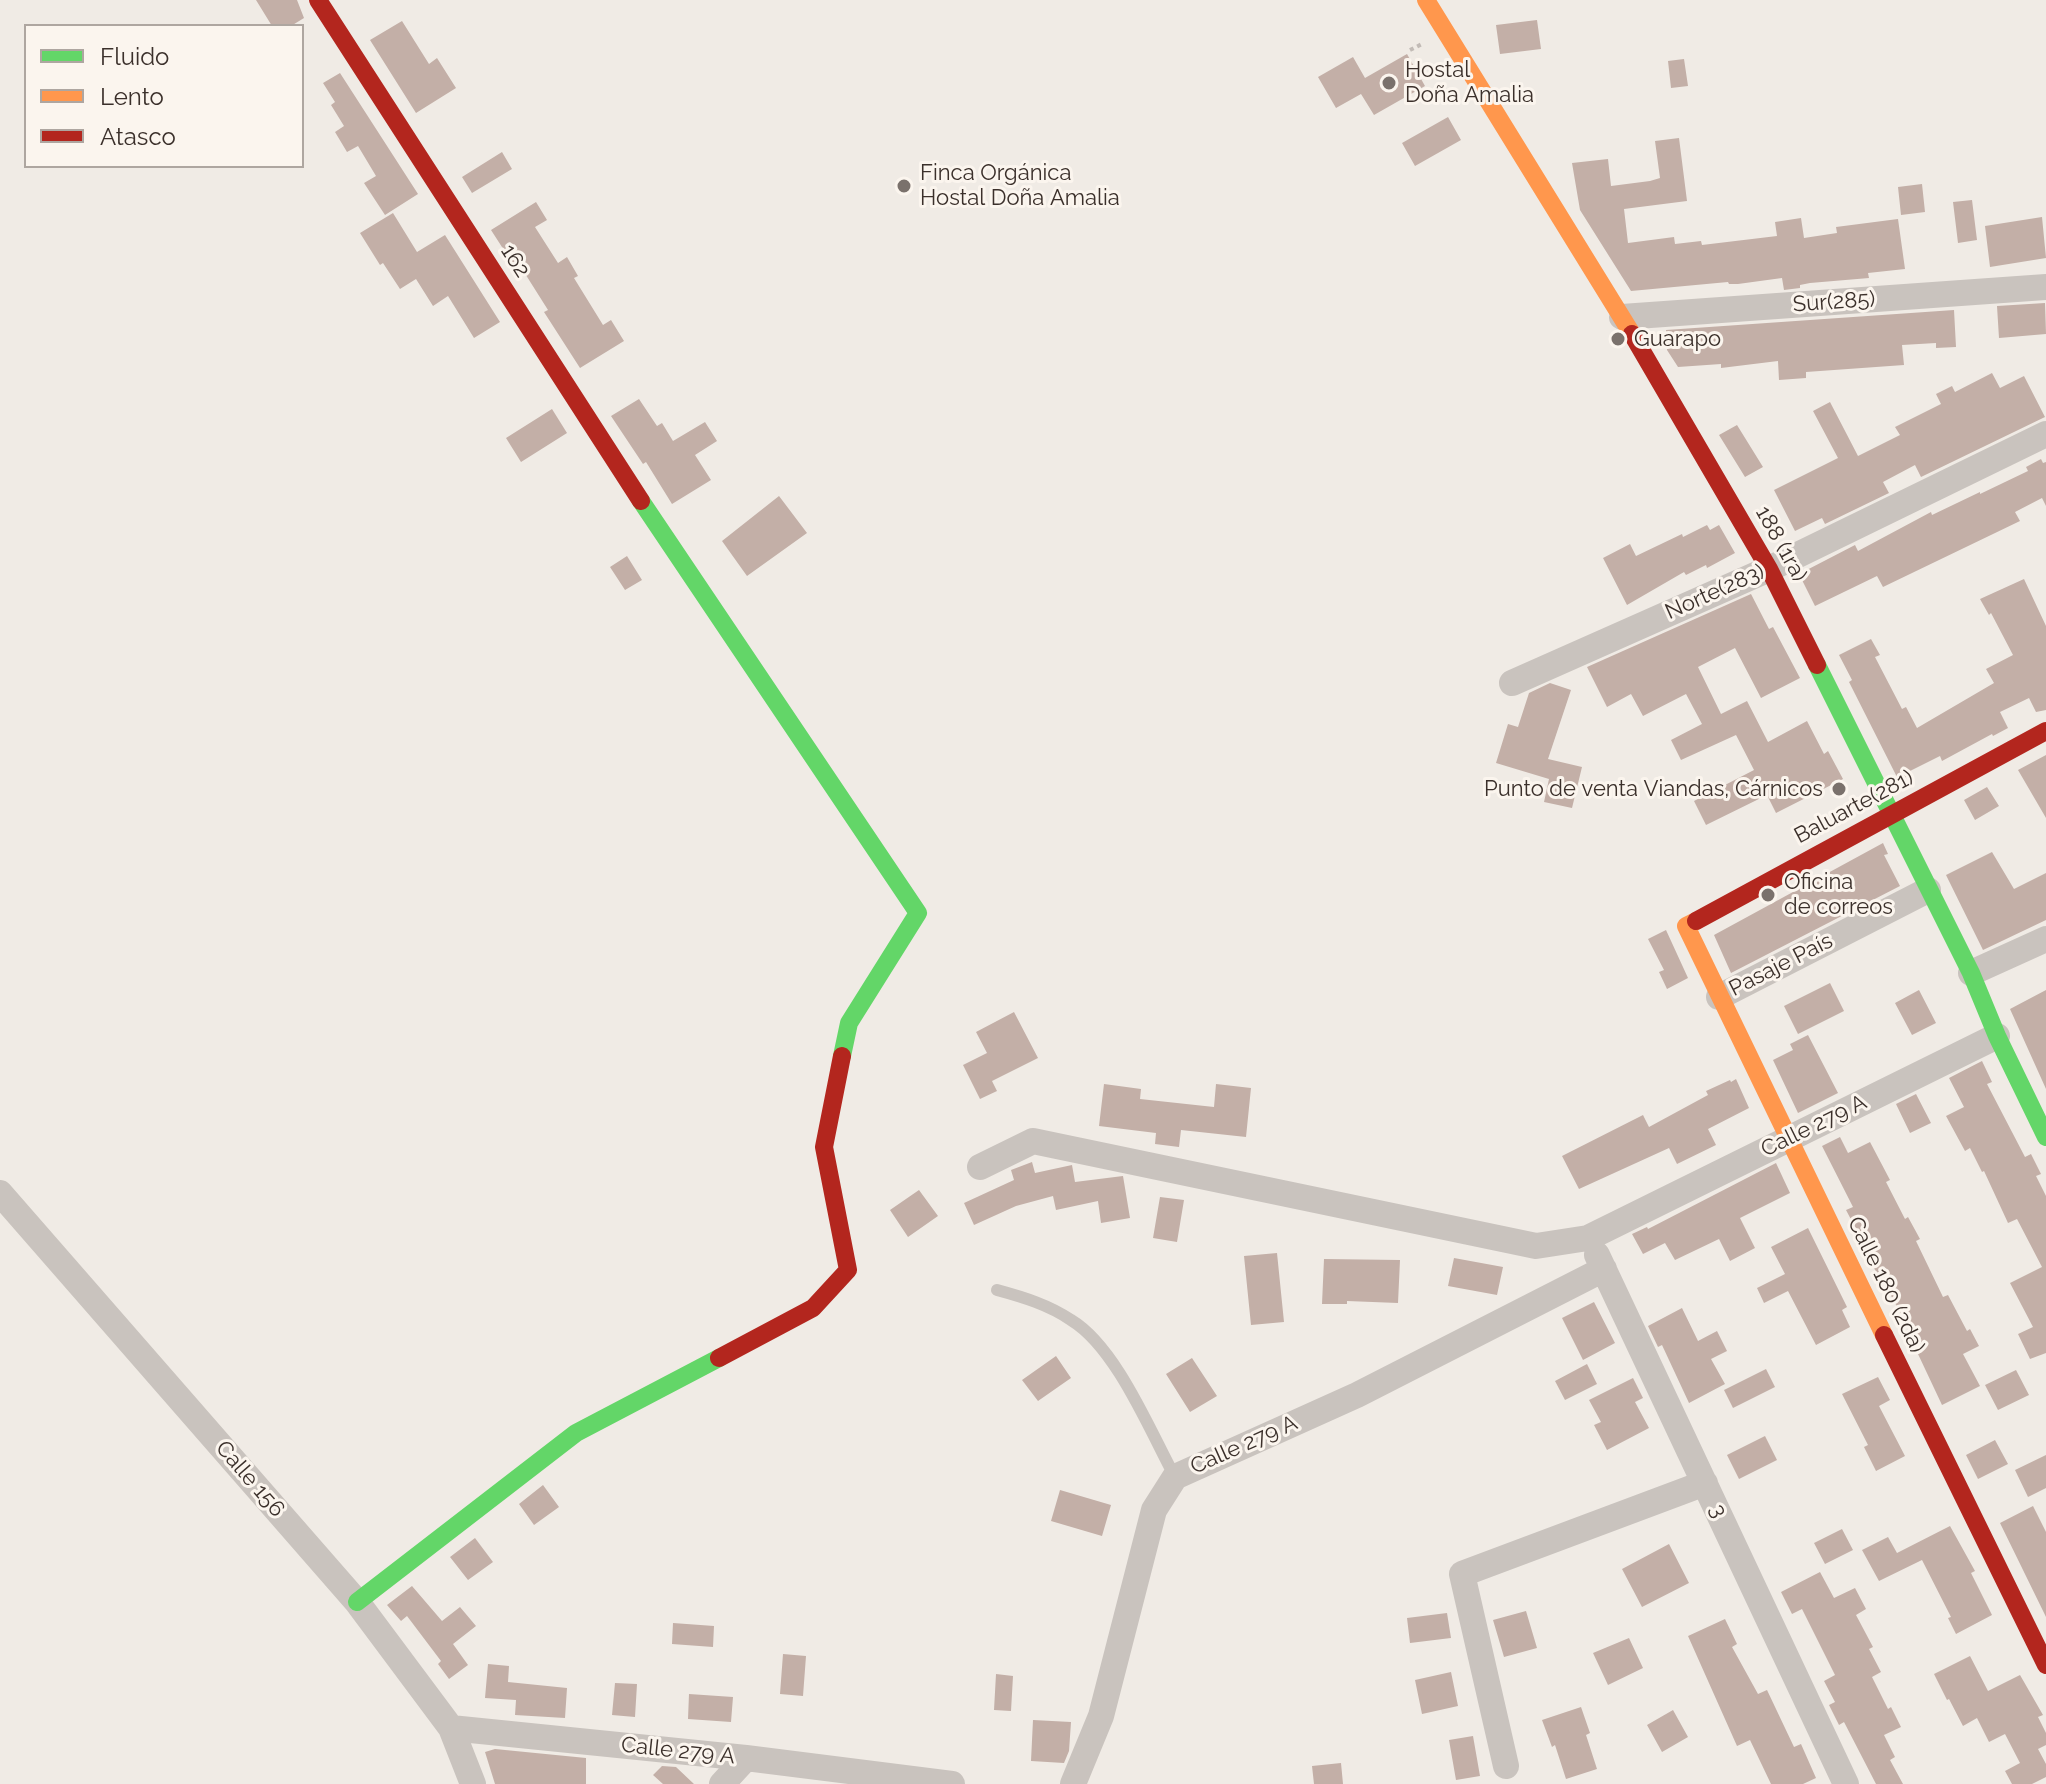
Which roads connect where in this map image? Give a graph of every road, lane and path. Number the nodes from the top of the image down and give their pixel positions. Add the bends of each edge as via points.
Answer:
1 (318, 0) edge
2 (1426, 0) edge
3 (2046, 287) edge
4 (1622, 317) junction
5 (2046, 434) edge
6 (1769, 569) junction
7 (1512, 683) dead end
8 (2046, 731) edge
9 (1890, 816) junction
10 (1928, 890) junction
11 (1686, 926) joint
12 (2046, 939) edge
13 (1971, 973) junction
14 (1719, 997) junction
15 (1997, 1036) junction
16 (2046, 1137) edge
17 (1787, 1139) junction
18 (980, 1167) dead end
19 (0, 1193) edge
20 (1588, 1238) junction
21 (1604, 1269) junction
22 (997, 1290) dead end
23 (1175, 1477) junction
24 (1705, 1483) junction
25 (357, 1602) junction
26 (2046, 1665) edge
27 (451, 1728) junction
28 (746, 1758) junction
29 (1506, 1766) dead end
30 (473, 1784) edge
31 (722, 1784) edge
32 (939, 1784) edge
33 (952, 1784) edge
34 (1073, 1784) edge
35 (1846, 1784) edge

1 - 25 street, 162 via 671,548 918,913 849,1023 824,1147 848,1270 813,1308 576,1433
2 - 4 street, 188 (1ra)
3 - 4 street, Sur(285)
4 - 6 street, 188 (1ra)
5 - 6 street, Norte(283)
6 - 7 street, Norte(283)
6 - 9 street, 188 (1ra)
8 - 9 street, Baluarte(281)
9 - 10 street, 188 (1ra)
9 - 11 street, Baluarte(281)
10 - 13 street, 188 (1ra)
10 - 14 street, Pasaje País
11 - 14 street, Calle 180 (2da)
12 - 13 street
13 - 15 street, 188 (1ra)
14 - 17 street, Calle 180 (2da)
15 - 16 street, 188 (1ra)
15 - 17 street, Calle 279 A
17 - 20 street, Calle 279 A
17 - 26 street, Calle 180 (2da)
18 - 20 street, Calle 279 A via 1033,1141 1536,1246
19 - 25 street, Calle 156
20 - 21 street, 3
21 - 23 street, Calle 279 A via 1357,1395
21 - 24 street, 3
22 - 23 lane via 1053,1309 1098,1343
23 - 34 street, Calle 279 A via 1154,1510 1101,1716
24 - 29 street via 1462,1574
24 - 35 street, 3
25 - 27 street, Calle 156
27 - 28 street, Calle 279 A
27 - 30 street, Calle 156
28 - 31 street
28 - 32 street, Calle 279 A
32 - 33 street, Calle 279 A

